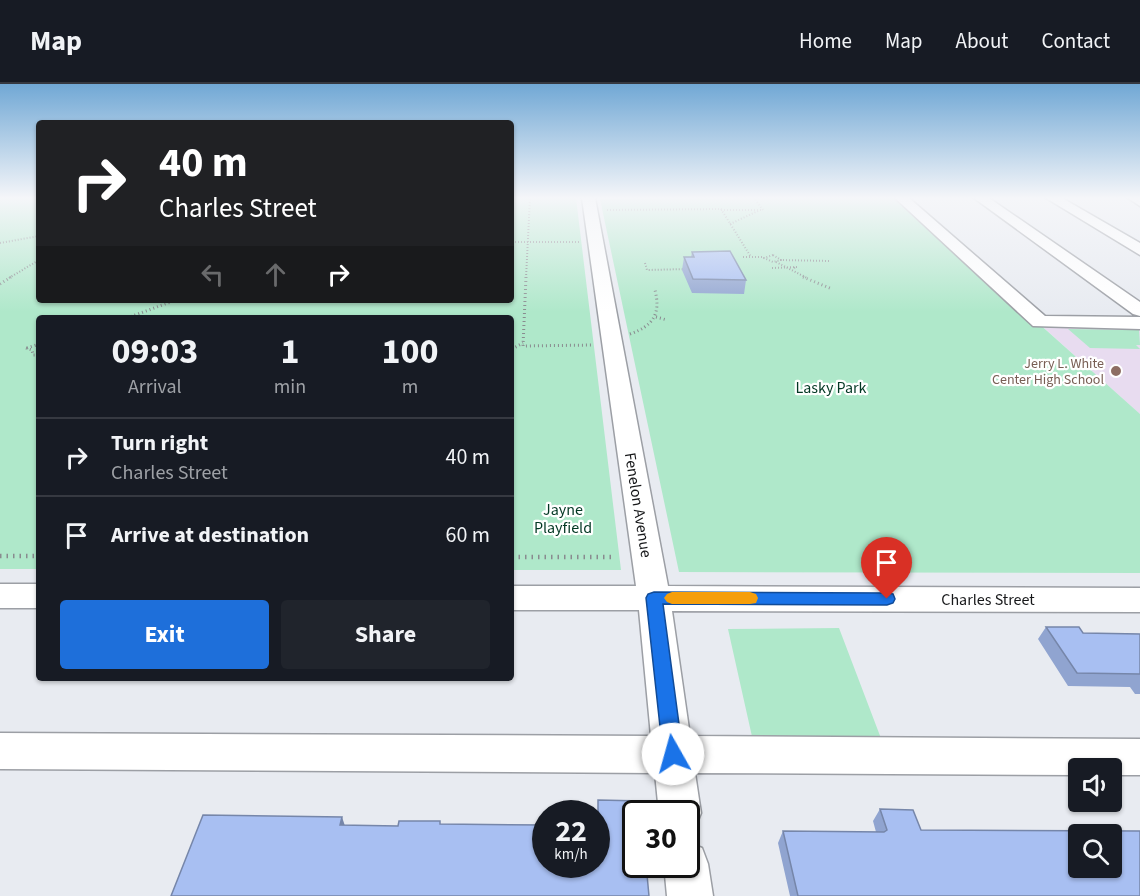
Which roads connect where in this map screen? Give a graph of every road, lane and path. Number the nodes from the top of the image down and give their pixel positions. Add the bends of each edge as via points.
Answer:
1 (528, 236) edge
2 (595, 236) edge
3 (738, 236) edge
4 (943, 236) edge
5 (1034, 236) edge
6 (1116, 236) edge
7 (36, 237) edge
8 (514, 242) edge
9 (595, 242) junction
10 (0, 243) edge
11 (528, 243) junction
12 (1140, 250) edge
13 (768, 252) dead end
14 (784, 253) dead end
15 (771, 255) junction
16 (778, 256) junction
17 (743, 257) dead end
18 (751, 257) junction
19 (764, 257) junction
20 (780, 260) junction
21 (830, 261) dead end
22 (36, 262) edge
23 (776, 262) junction
24 (645, 263) dead end
25 (687, 263) edge
26 (783, 267) junction
27 (772, 268) dead end
28 (794, 268) dead end
29 (672, 270) junction
30 (675, 277) dead end
31 (0, 284) edge
32 (832, 289) dead end
33 (654, 290) dead end
34 (168, 303) edge
35 (1140, 310) edge
36 (135, 315) edge
37 (656, 317) junction
38 (667, 320) dead end
39 (1140, 323) edge
40 (619, 340) junction
41 (523, 343) junction
42 (36, 345) edge
43 (514, 349) edge
44 (36, 355) edge
45 (0, 556) edge
46 (36, 556) edge
47 (514, 557) edge
48 (612, 558) dead end
49 (0, 596) edge
50 (36, 596) edge
51 (514, 598) edge
52 (654, 598) junction
53 (1140, 600) edge
54 (0, 751) edge
55 (673, 754) junction
56 (1140, 757) edge
57 (678, 800) edge
58 (688, 878) edge
59 (690, 896) edge

1 - 11 path
2 - 9 street, Fenelon Avenue
3 - 18 path
4 - 39 street via 1040,322
5 - 35 street
6 - 12 street
7 - 10 path
8 - 11 path
9 - 11 path
9 - 40 street, Fenelon Avenue
11 - 41 path
13 - 15 path
14 - 16 path
15 - 16 path
15 - 19 path
16 - 20 path
17 - 18 path
18 - 19 path
19 - 23 path
20 - 21 path
20 - 23 path
22 - 31 path
23 - 26 path
24 - 29 path via 647,270
25 - 29 path via 690,269
26 - 27 path
26 - 28 path via 797,267
26 - 32 path
29 - 30 path
33 - 37 path
34 - 36 path
37 - 38 path
37 - 40 path via 643,329
40 - 41 path
40 - 52 street, Fenelon Avenue
41 - 43 path
42 - 44 path via 26,348
45 - 46 path
47 - 48 path
49 - 50 street
51 - 52 street, Charles Street
52 - 53 street, Charles Street
52 - 55 street, Fenelon Avenue
54 - 55 street
55 - 56 street
55 - 57 street, Fenelon Avenue
58 - 59 street

